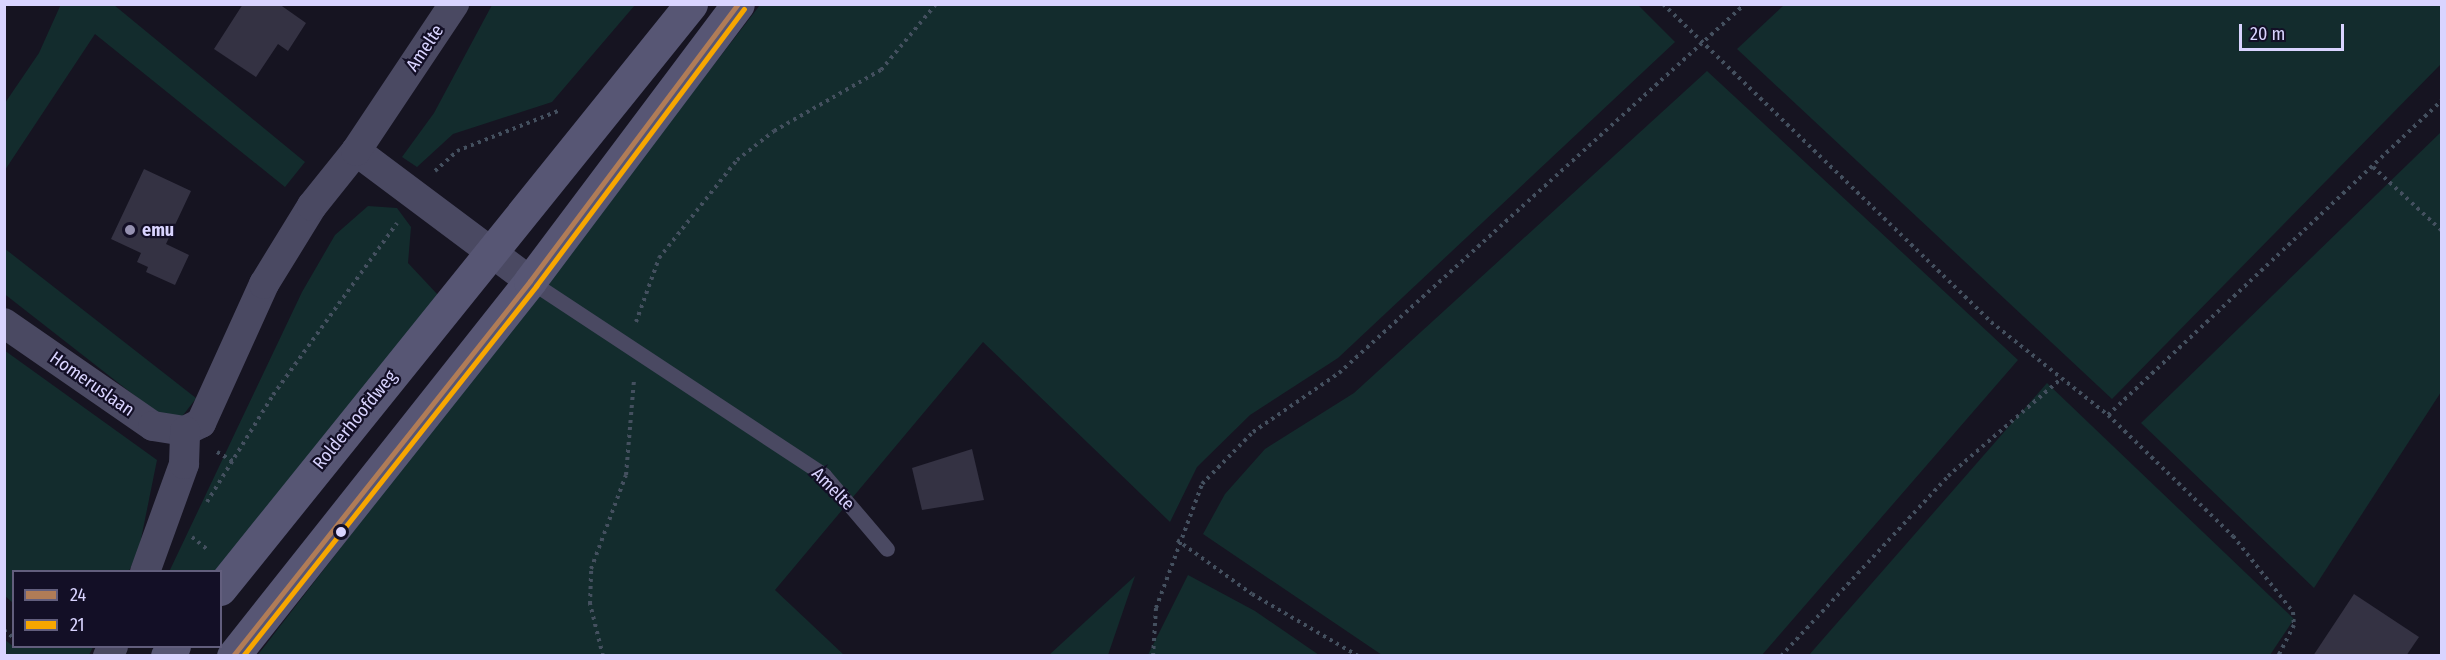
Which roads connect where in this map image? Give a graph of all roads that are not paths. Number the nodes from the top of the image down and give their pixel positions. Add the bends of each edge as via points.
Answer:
1 (454, 4) edge
2 (691, 4) edge
3 (738, 4) edge
4 (356, 150) junction
5 (490, 252) junction
6 (530, 281) junction
7 (4, 323) edge
8 (185, 431) junction
9 (887, 549) dead end
10 (147, 570) edge
11 (222, 587) edge
12 (233, 656) edge

1 - 4 street, Amelte
2 - 5 main road, Rolderhoofdweg
3 - 6 main road
4 - 5 street
4 - 8 street, Amelte via 312,206 264,284 211,408 201,423
5 - 6 street
5 - 11 main road, Rolderhoofdweg
6 - 9 lane, Amelte via 824,475
6 - 12 main road
7 - 8 street, Homeruslaan via 153,426
8 - 10 street via 184,464

